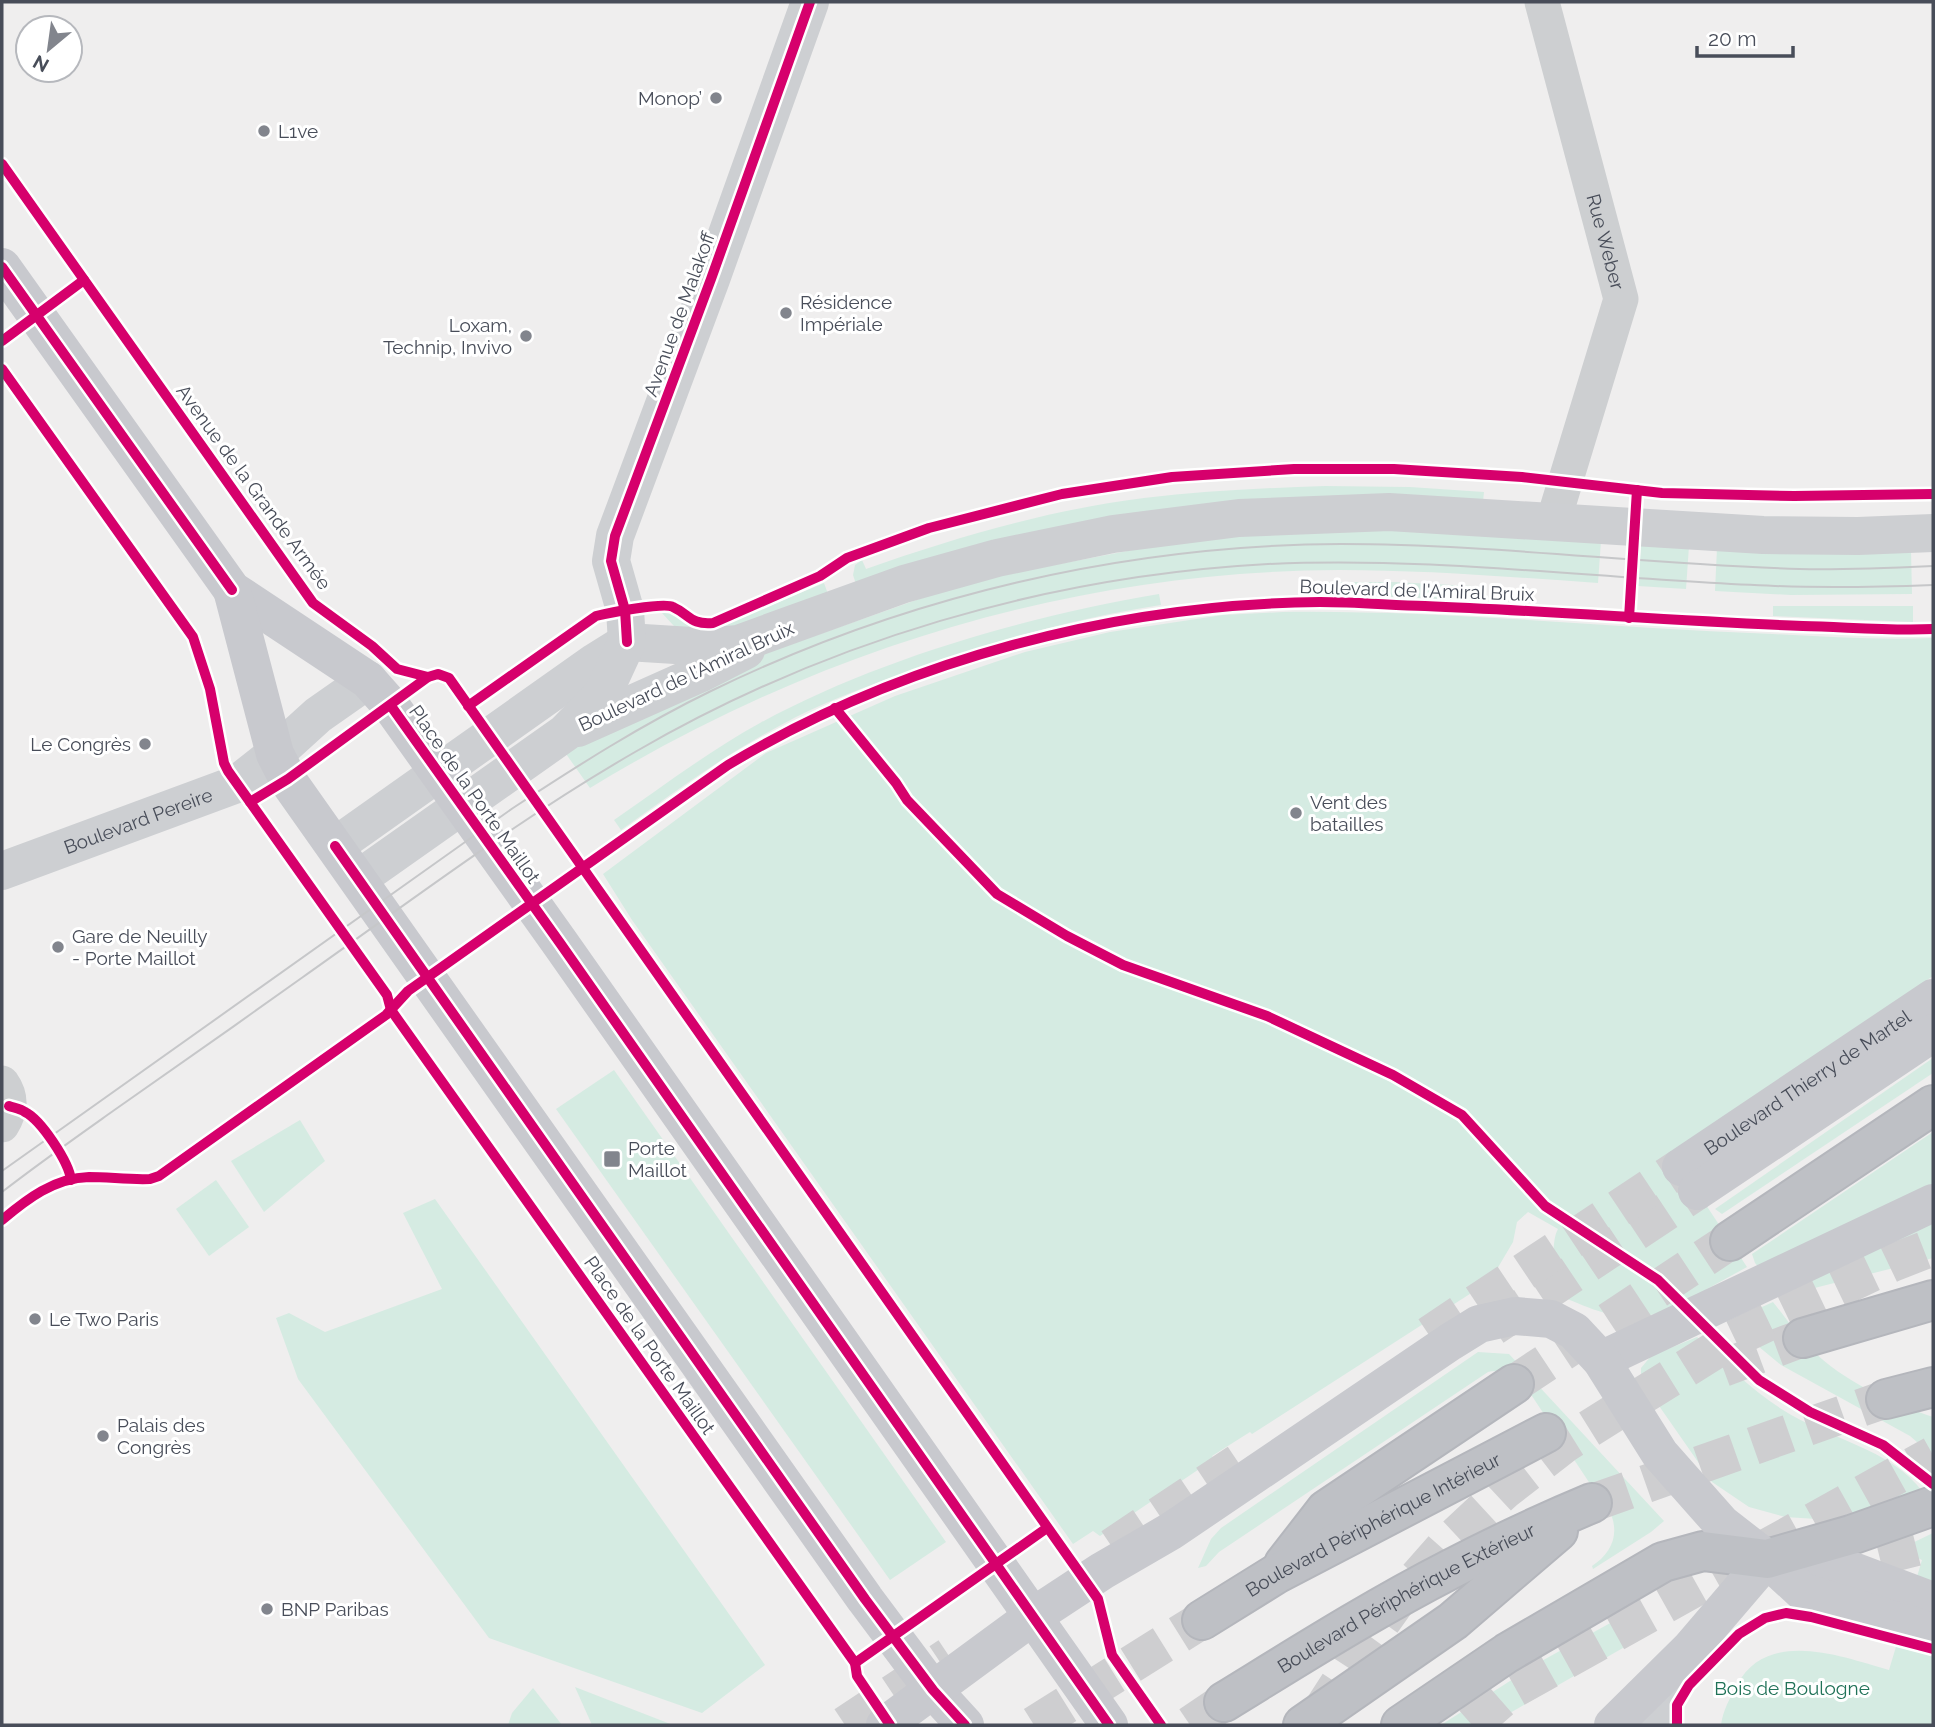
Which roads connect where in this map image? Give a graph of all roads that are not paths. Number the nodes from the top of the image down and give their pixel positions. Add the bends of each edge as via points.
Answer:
1 (810, 2) edge
2 (1542, 2) edge
3 (2, 267) edge
4 (1553, 522) junction
5 (1933, 533) edge
6 (232, 590) junction
7 (807, 619) junction
8 (627, 642) junction
9 (368, 680) junction
10 (565, 733) junction
11 (275, 754) junction
12 (438, 773) junction
13 (462, 806) junction
14 (335, 846) junction
15 (2, 871) edge
16 (358, 879) junction
17 (1933, 998) edge
18 (1933, 1033) edge
19 (4, 1085) edge
20 (1933, 1105) edge
21 (2, 1125) edge
22 (1933, 1203) edge
23 (1730, 1241) tunnel mouth
24 (1933, 1300) edge
25 (1803, 1338) tunnel mouth
26 (1601, 1360) junction
27 (1514, 1384) tunnel mouth
28 (1933, 1387) edge
29 (1886, 1399) tunnel mouth
30 (1545, 1433) dead end
31 (1933, 1506) edge
32 (1767, 1559) junction
33 (1276, 1574) junction
34 (1933, 1601) edge
35 (1032, 1617) junction
36 (1202, 1620) tunnel mouth
37 (1933, 1632) edge
38 (1690, 1648) junction
39 (933, 1690) junction
40 (1224, 1702) tunnel mouth
41 (885, 1725) edge
42 (965, 1725) edge
43 (1109, 1725) edge
44 (1303, 1725) edge
45 (1401, 1725) edge
46 (1613, 1725) edge
47 (1658, 1725) edge

1 - 8 street, Avenue de Malakoff via 615,536 611,561 625,610
2 - 4 street, Rue Weber via 1621,299
3 - 6 main road
4 - 5 street, Boulevard de l'Amiral Bruix via 1763,535
4 - 7 street, Boulevard de l'Amiral Bruix via 1389,512 1187,523 997,558 904,584
6 - 9 main road, Place de la Porte Maillot
6 - 11 main road, Place de la Porte Maillot
7 - 8 street, Boulevard de l'Amiral Bruix via 738,644 708,647
7 - 10 street, Boulevard de l'Amiral Bruix via 699,674
8 - 10 street, Boulevard de l'Amiral Bruix via 603,694
8 - 12 street
9 - 11 street, Boulevard Pereire via 318,715
9 - 12 main road, Place de la Porte Maillot
10 - 13 street, Boulevard de l'Amiral Bruix
11 - 14 main road, Place de la Porte Maillot via 291,785
11 - 15 street, Boulevard Pereire via 237,784
12 - 13 main road, Place de la Porte Maillot
12 - 14 street
13 - 16 street, Boulevard de l'Amiral Bruix
13 - 35 main road, Place de la Porte Maillot
14 - 16 main road, Place de la Porte Maillot
16 - 39 main road, Place de la Porte Maillot
17 - 18 main road, Boulevard Thierry de Martel via 1689,1179
19 - 21 street via 9,1106
20 - 23 highway
22 - 26 main road
24 - 25 highway
26 - 32 main road via 1660,1454 1690,1491 1721,1524
26 - 35 main road via 1574,1331 1551,1319 1515,1316 1479,1324 1171,1531
27 - 33 highway via 1326,1510
28 - 29 highway
30 - 33 highway, Boulevard Périphérique Intérieur
31 - 32 highway
32 - 34 main road via 1808,1554
32 - 37 main road via 1803,1592
32 - 38 main road
32 - 45 highway via 1703,1551 1663,1562 1507,1653
33 - 36 highway, Boulevard Périphérique Intérieur
35 - 39 main road
35 - 43 main road, Place de la Porte Maillot
38 - 46 main road
38 - 47 street via 1667,1684 1658,1708
39 - 41 main road
39 - 42 main road, Place de la Porte Maillot
40 - 44 highway, Boulevard Périphérique Extérieur via 1451,1569 1592,1503 1453,1621

